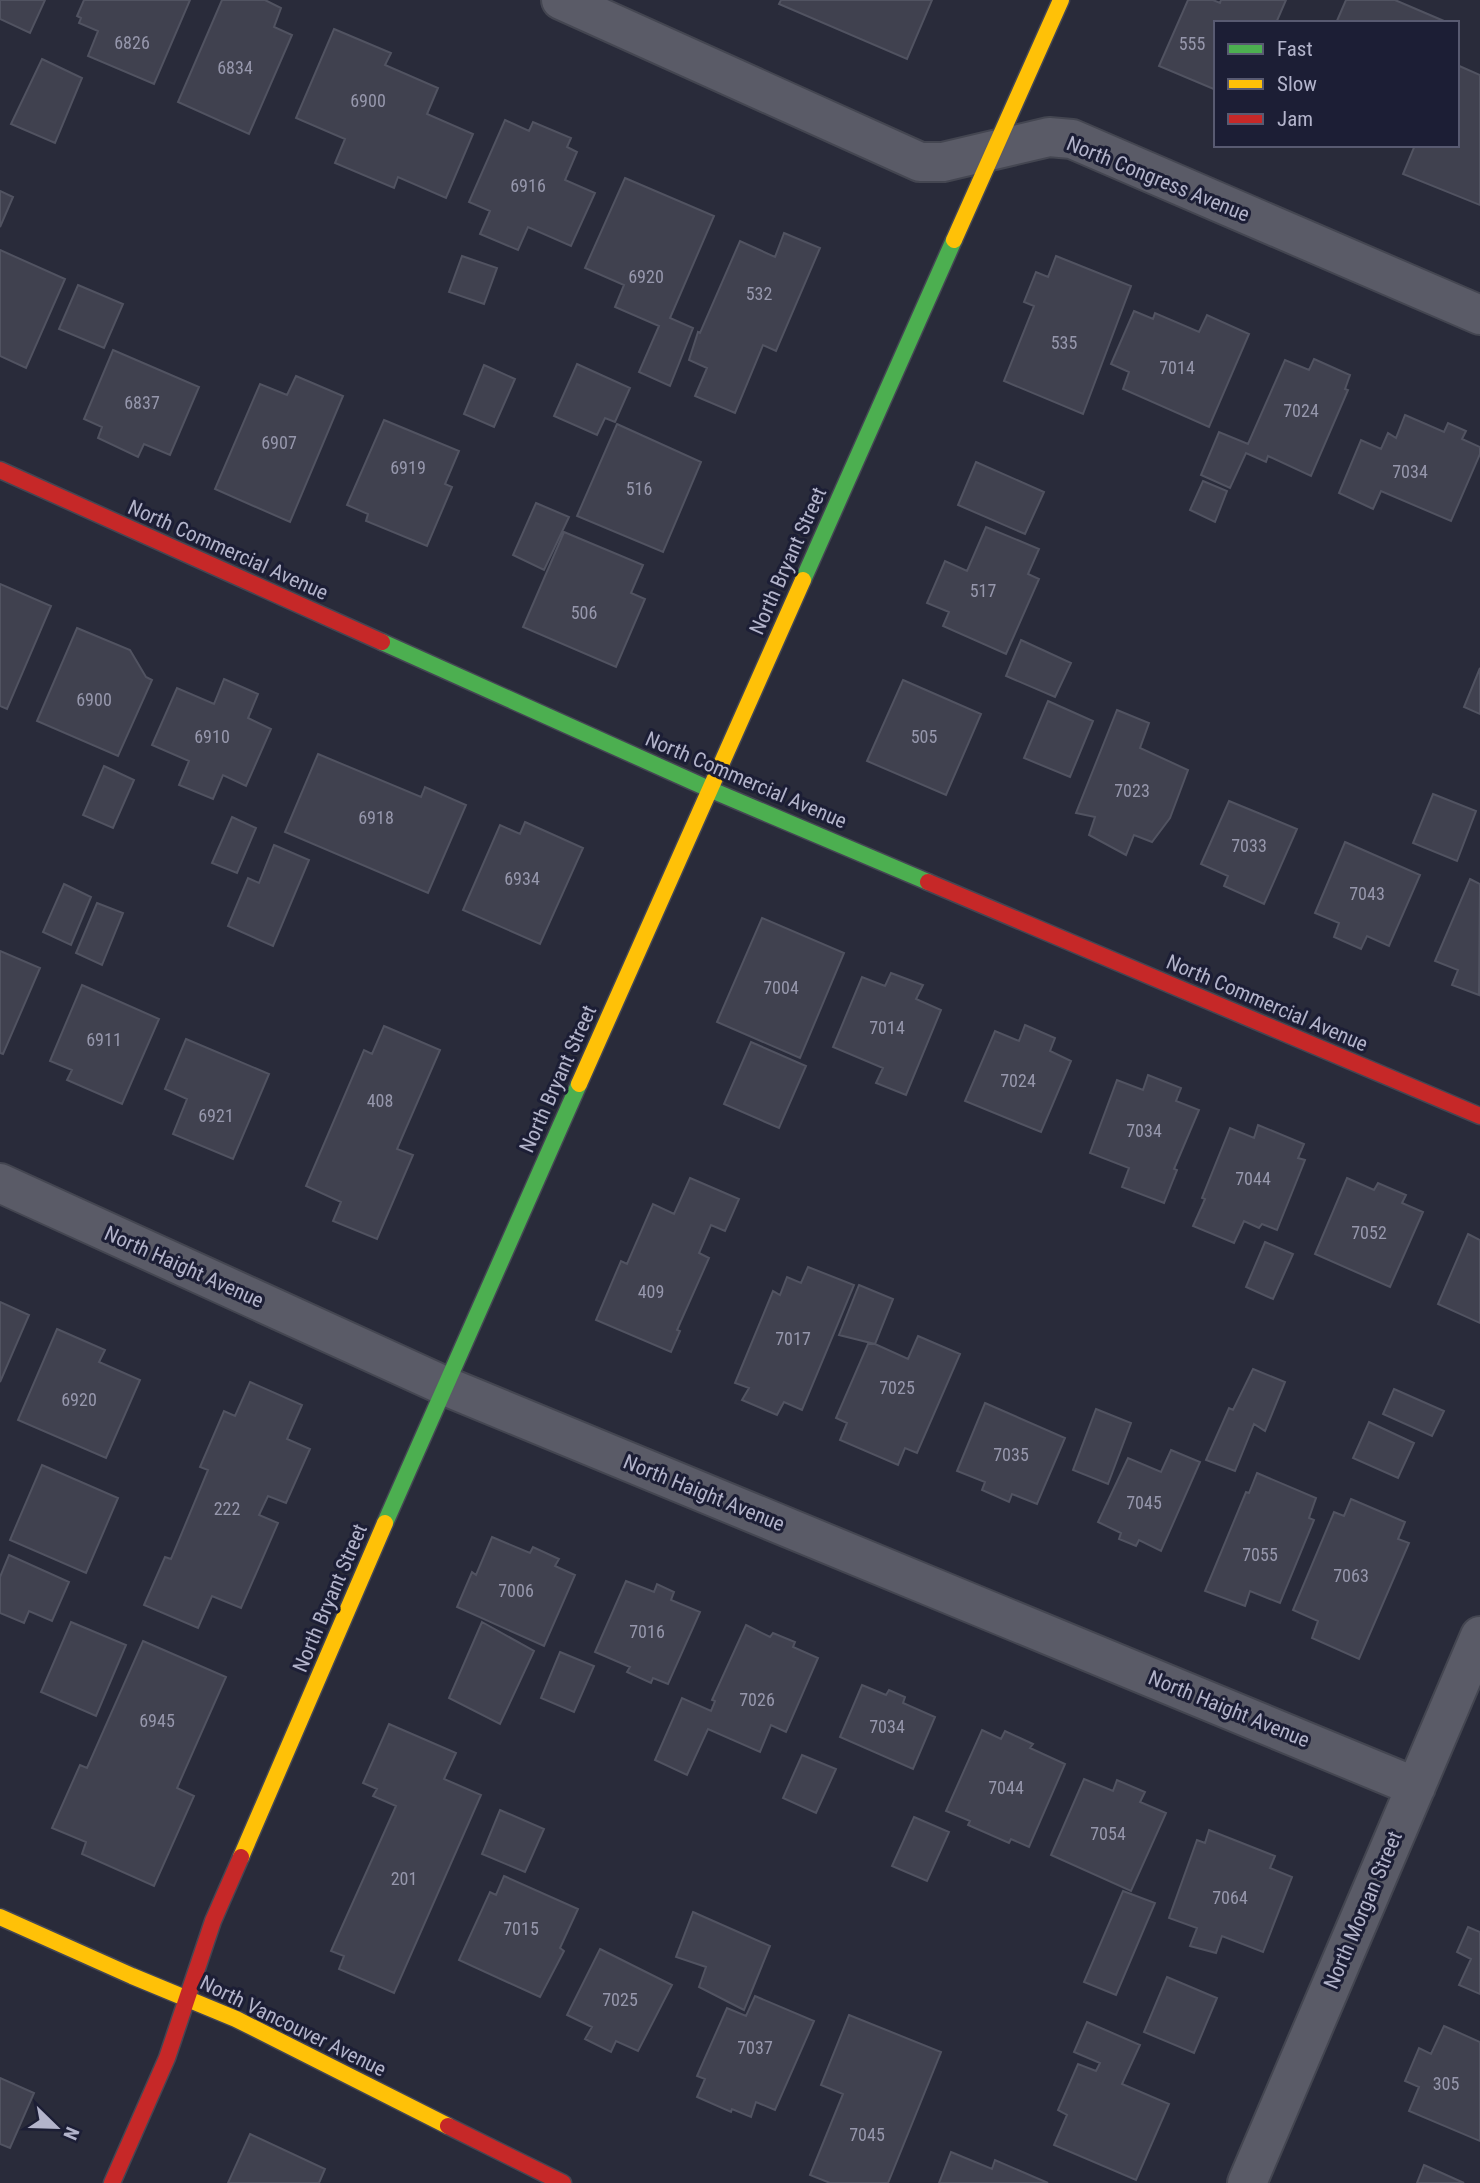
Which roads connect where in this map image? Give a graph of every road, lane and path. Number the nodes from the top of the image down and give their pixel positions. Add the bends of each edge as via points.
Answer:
1 (561, 0) edge
2 (1061, 0) edge
3 (995, 150) junction
4 (1480, 315) edge
5 (0, 470) edge
6 (709, 789) junction
7 (1480, 1116) edge
8 (0, 1183) edge
9 (445, 1386) junction
10 (1480, 1636) edge
11 (1416, 1787) junction
12 (0, 1917) edge
13 (187, 1999) junction
14 (112, 2183) edge
15 (563, 2183) edge
16 (1247, 2183) edge

1 - 3 street, North Congress Avenue via 920,162 943,162
2 - 3 street, North Bryant Street
3 - 4 street, North Congress Avenue via 1049,137 1072,139
3 - 6 street, North Bryant Street
5 - 6 street, North Commercial Avenue
6 - 7 street, North Commercial Avenue
6 - 9 street, North Bryant Street
8 - 9 street, North Haight Avenue
9 - 11 street, North Haight Avenue
9 - 13 street, North Bryant Street via 213,1922
10 - 11 street, North Morgan Street
11 - 16 street, North Morgan Street
12 - 13 street, North Vancouver Avenue
13 - 14 street, North Bryant Street via 167,2058
13 - 15 street, North Vancouver Avenue via 236,2019

